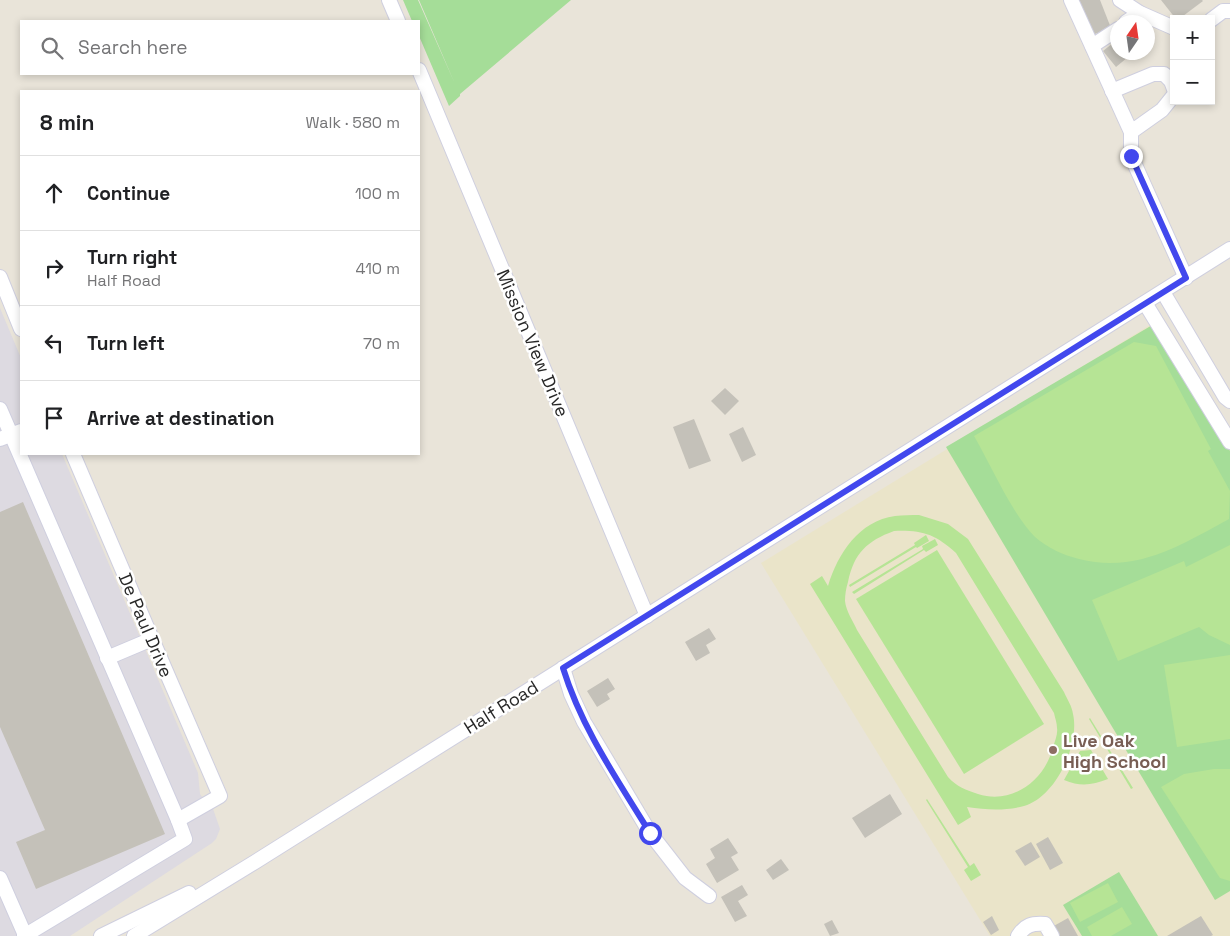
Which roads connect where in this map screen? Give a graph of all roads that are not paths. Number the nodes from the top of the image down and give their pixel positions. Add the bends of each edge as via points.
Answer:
1 (389, 0) edge
2 (1070, 0) edge
3 (1120, 0) edge
4 (1214, 0) edge
5 (1227, 11) edge
6 (1140, 13) junction
7 (1137, 15) edge
8 (1215, 18) edge
9 (398, 20) edge
10 (1170, 26) edge
11 (1110, 34) edge
12 (1092, 46) junction
13 (420, 72) edge
14 (1170, 79) edge
15 (1112, 91) junction
16 (1170, 101) edge
17 (1132, 132) junction
18 (1230, 249) edge
19 (0, 278) edge
20 (1186, 278) junction
21 (1163, 292) junction
22 (1146, 303) junction
23 (20, 327) edge
24 (1230, 401) edge
25 (0, 409) edge
26 (11, 435) edge
27 (1230, 442) edge
28 (73, 455) edge
29 (646, 616) junction
30 (152, 639) junction
31 (107, 658) junction
32 (563, 668) junction
33 (178, 820) junction
34 (255, 862) junction
35 (0, 878) edge
36 (709, 896) dead end
37 (25, 936) edge
38 (101, 936) edge
39 (134, 936) edge
40 (1018, 936) edge
41 (1052, 936) edge

1 - 9 street
2 - 12 street
3 - 6 street
4 - 5 street
5 - 8 street
6 - 7 street
6 - 10 street
11 - 12 street
12 - 15 street
13 - 29 street, Mission View Drive
14 - 15 street via 1164,74 1153,74
15 - 17 street
16 - 17 street
17 - 20 street via 1131,156
18 - 20 street, Half Road
19 - 23 street
20 - 21 street, Half Road
21 - 22 street, Half Road
21 - 24 street
22 - 27 street
22 - 29 street, Half Road
25 - 26 street
26 - 31 street
28 - 30 street, De Paul Drive
29 - 32 street, Half Road
30 - 31 street
30 - 33 street, De Paul Drive via 220,796
31 - 33 street
32 - 34 street, Half Road
32 - 36 street via 584,722 650,833 685,878
33 - 37 street via 185,839
34 - 38 street, Half Road
34 - 39 street, Half Road
35 - 37 street
40 - 41 street via 1033,924 1045,924

